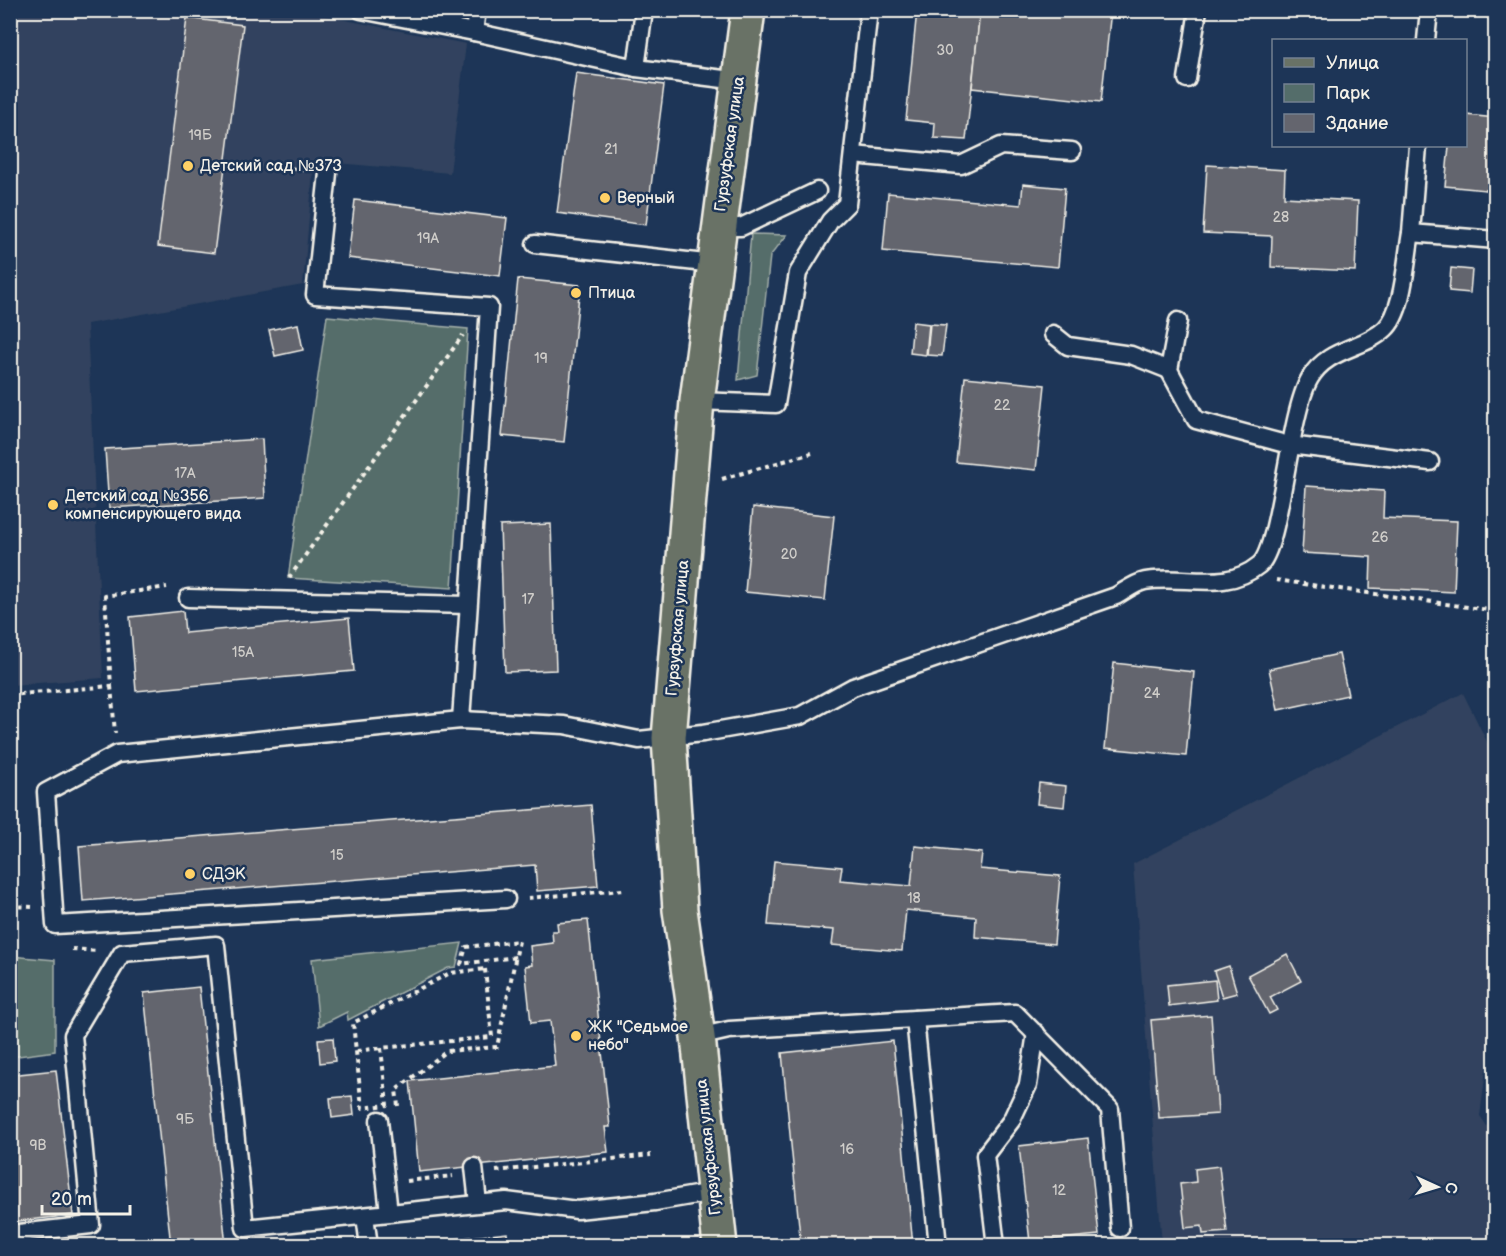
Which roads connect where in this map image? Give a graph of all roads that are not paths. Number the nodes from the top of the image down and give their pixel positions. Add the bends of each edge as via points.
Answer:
1 (362, 10) edge
2 (477, 10) edge
3 (644, 10) edge
4 (748, 10) edge
5 (869, 10) edge
6 (1198, 10) edge
7 (1429, 10) edge
8 (474, 32) junction
9 (1426, 39) edge
10 (636, 68) junction
11 (1187, 79) dead end
12 (739, 81) junction
13 (1418, 147) edge
14 (1072, 151) dead end
15 (853, 155) junction
16 (328, 173) road end
17 (817, 191) dead end
18 (718, 227) junction
19 (1411, 233) junction
20 (1496, 240) edge
21 (535, 244) dead end
22 (714, 264) junction
23 (1178, 321) dead end
24 (1053, 334) dead end
25 (1169, 370) junction
26 (697, 401) junction
27 (1289, 445) junction
28 (1430, 462) dead end
29 (188, 598) road end
30 (468, 605) junction
31 (461, 720) junction
32 (669, 738) junction
33 (506, 899) road end
34 (915, 1019) junction
35 (1036, 1032) junction
36 (698, 1037) junction
37 (379, 1120) dead end
38 (474, 1170) road end
39 (713, 1192) junction
40 (478, 1203) junction
41 (389, 1213) junction
42 (365, 1216) junction
43 (1120, 1228) dead end
44 (10, 1234) edge
45 (369, 1245) edge
46 (720, 1245) edge
47 (938, 1245) edge
48 (996, 1245) edge

1 - 8 lane
2 - 8 lane
3 - 10 lane
4 - 12 main road, Гурзуфская улица
5 - 15 lane
6 - 11 lane
7 - 9 lane
8 - 10 lane
10 - 12 lane
12 - 18 main road, Гурзуфская улица
13 - 19 lane
14 - 15 lane via 1001,146 961,165
15 - 26 lane via 848,204 830,221 798,273 776,404
16 - 30 lane via 315,295 489,307
17 - 18 lane via 741,227
18 - 22 main road, Гурзуфская улица
19 - 20 lane
19 - 27 lane via 1397,311 1385,329 1324,360 1310,378
21 - 22 lane
22 - 26 main road, Гурзуфская улица
23 - 25 lane
24 - 25 lane via 1068,346 1131,355
25 - 27 lane via 1196,420
26 - 32 main road, Гурзуфская улица
27 - 28 lane
27 - 32 lane via 1272,541 1262,563 1246,575 1225,581 1143,581 1116,596 854,687 800,716
29 - 30 lane
30 - 31 lane
31 - 32 lane via 564,725 639,740
31 - 33 lane via 117,754 46,792 55,925
32 - 36 main road, Гурзуфская улица via 680,910
34 - 35 lane via 1015,1013
34 - 36 lane via 729,1030
34 - 47 lane
35 - 43 lane via 1110,1109
35 - 48 lane via 1028,1084 1011,1121 985,1155
36 - 39 main road, Гурзуфская улица
37 - 41 lane
38 - 40 lane
39 - 40 lane via 577,1210 506,1201
39 - 46 main road, Гурзуфская улица
40 - 41 lane
41 - 42 lane
42 - 44 lane via 245,1228 216,945 122,953 73,1035 91,1225
42 - 45 lane

